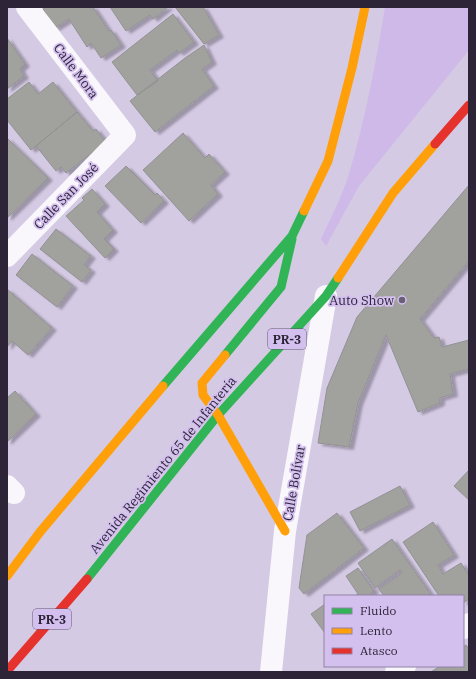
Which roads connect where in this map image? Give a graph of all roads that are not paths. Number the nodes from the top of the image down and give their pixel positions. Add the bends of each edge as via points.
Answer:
1 (27, 7) edge
2 (365, 7) edge
3 (469, 105) edge
4 (126, 135) joint
5 (292, 236) junction
6 (7, 256) edge
7 (326, 296) junction
8 (218, 415) junction
9 (285, 531) junction
10 (7, 576) edge
11 (7, 671) edge
12 (271, 672) edge

1 - 4 street, Calle Mora
2 - 5 highway via 328,161
3 - 7 highway, Avenida Regimiento 65 de Infantería / PR-3 via 393,193
4 - 6 street, Calle San José
5 - 8 highway via 281,287 202,383 203,395
5 - 10 highway via 115,442
7 - 8 highway, Avenida Regimiento 65 de Infantería / PR-3
7 - 9 street, Calle Bolívar
8 - 9 highway
8 - 11 highway, Avenida Regimiento 65 de Infantería / PR-3 via 96,568
9 - 12 street, Calle Bolívar

